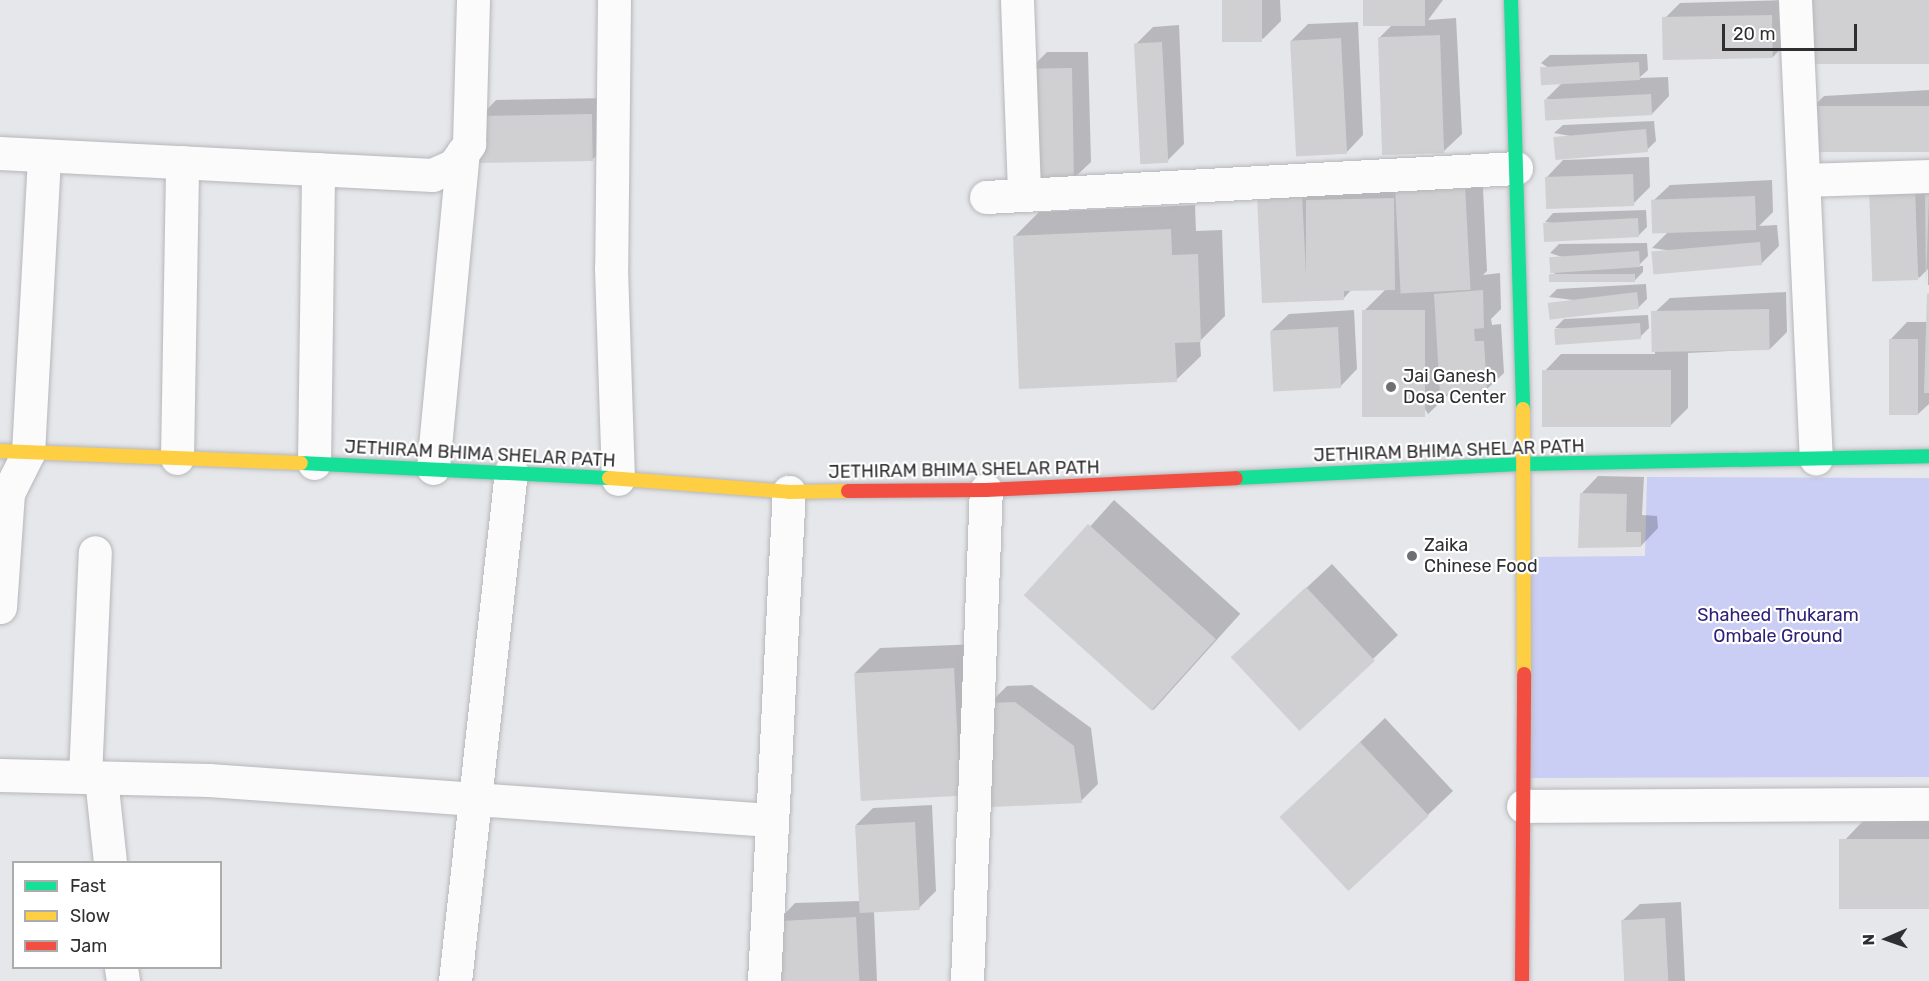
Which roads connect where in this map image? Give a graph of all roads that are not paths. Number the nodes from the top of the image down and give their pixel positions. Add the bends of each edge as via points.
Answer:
1 (473, 0) edge
2 (614, 0) edge
3 (1017, 0) edge
4 (1510, 0) edge
5 (1795, 0) edge
6 (463, 152) junction
7 (0, 153) edge
8 (44, 156) junction
9 (182, 162) junction
10 (1516, 168) junction
11 (318, 169) junction
12 (1929, 176) edge
13 (1804, 180) junction
14 (1024, 195) junction
15 (986, 198) dead end
16 (14, 452) edge
17 (1929, 456) edge
18 (177, 458) junction
19 (1816, 459) junction
20 (314, 463) junction
21 (1526, 464) junction
22 (433, 468) junction
23 (511, 471) junction
24 (618, 479) junction
25 (986, 490) junction
26 (789, 492) junction
27 (95, 552) dead end
28 (0, 607) edge
29 (0, 775) edge
30 (93, 777) junction
31 (475, 798) junction
32 (1929, 804) edge
33 (1523, 806) junction
34 (770, 820) junction
35 (110, 861) edge
36 (454, 981) edge
37 (764, 981) edge
38 (967, 981) edge
39 (1522, 981) edge

1 - 6 street via 469,144
2 - 24 street via 611,268
3 - 14 street
4 - 10 street
5 - 13 street
6 - 11 street via 454,165 432,175
6 - 22 street
7 - 8 street
8 - 9 street
8 - 16 street
9 - 11 street
9 - 18 street
10 - 14 street
10 - 21 street
11 - 20 street
12 - 13 street
13 - 19 street
14 - 15 street
16 - 18 street, JETHIRAM BHIMA SHELAR PATH
16 - 28 street
17 - 19 street, JETHIRAM BHIMA SHELAR PATH
18 - 20 street, JETHIRAM BHIMA SHELAR PATH
19 - 21 street, JETHIRAM BHIMA SHELAR PATH
20 - 22 street, JETHIRAM BHIMA SHELAR PATH
21 - 25 street, JETHIRAM BHIMA SHELAR PATH
21 - 33 street
22 - 23 street, JETHIRAM BHIMA SHELAR PATH
23 - 24 street, JETHIRAM BHIMA SHELAR PATH
23 - 31 street
24 - 26 street, JETHIRAM BHIMA SHELAR PATH
25 - 26 street, JETHIRAM BHIMA SHELAR PATH
25 - 38 street
26 - 34 street
27 - 30 street
29 - 30 street
30 - 31 street via 209,780
30 - 35 street
31 - 34 street
31 - 36 street
32 - 33 street
33 - 39 street
34 - 37 street

